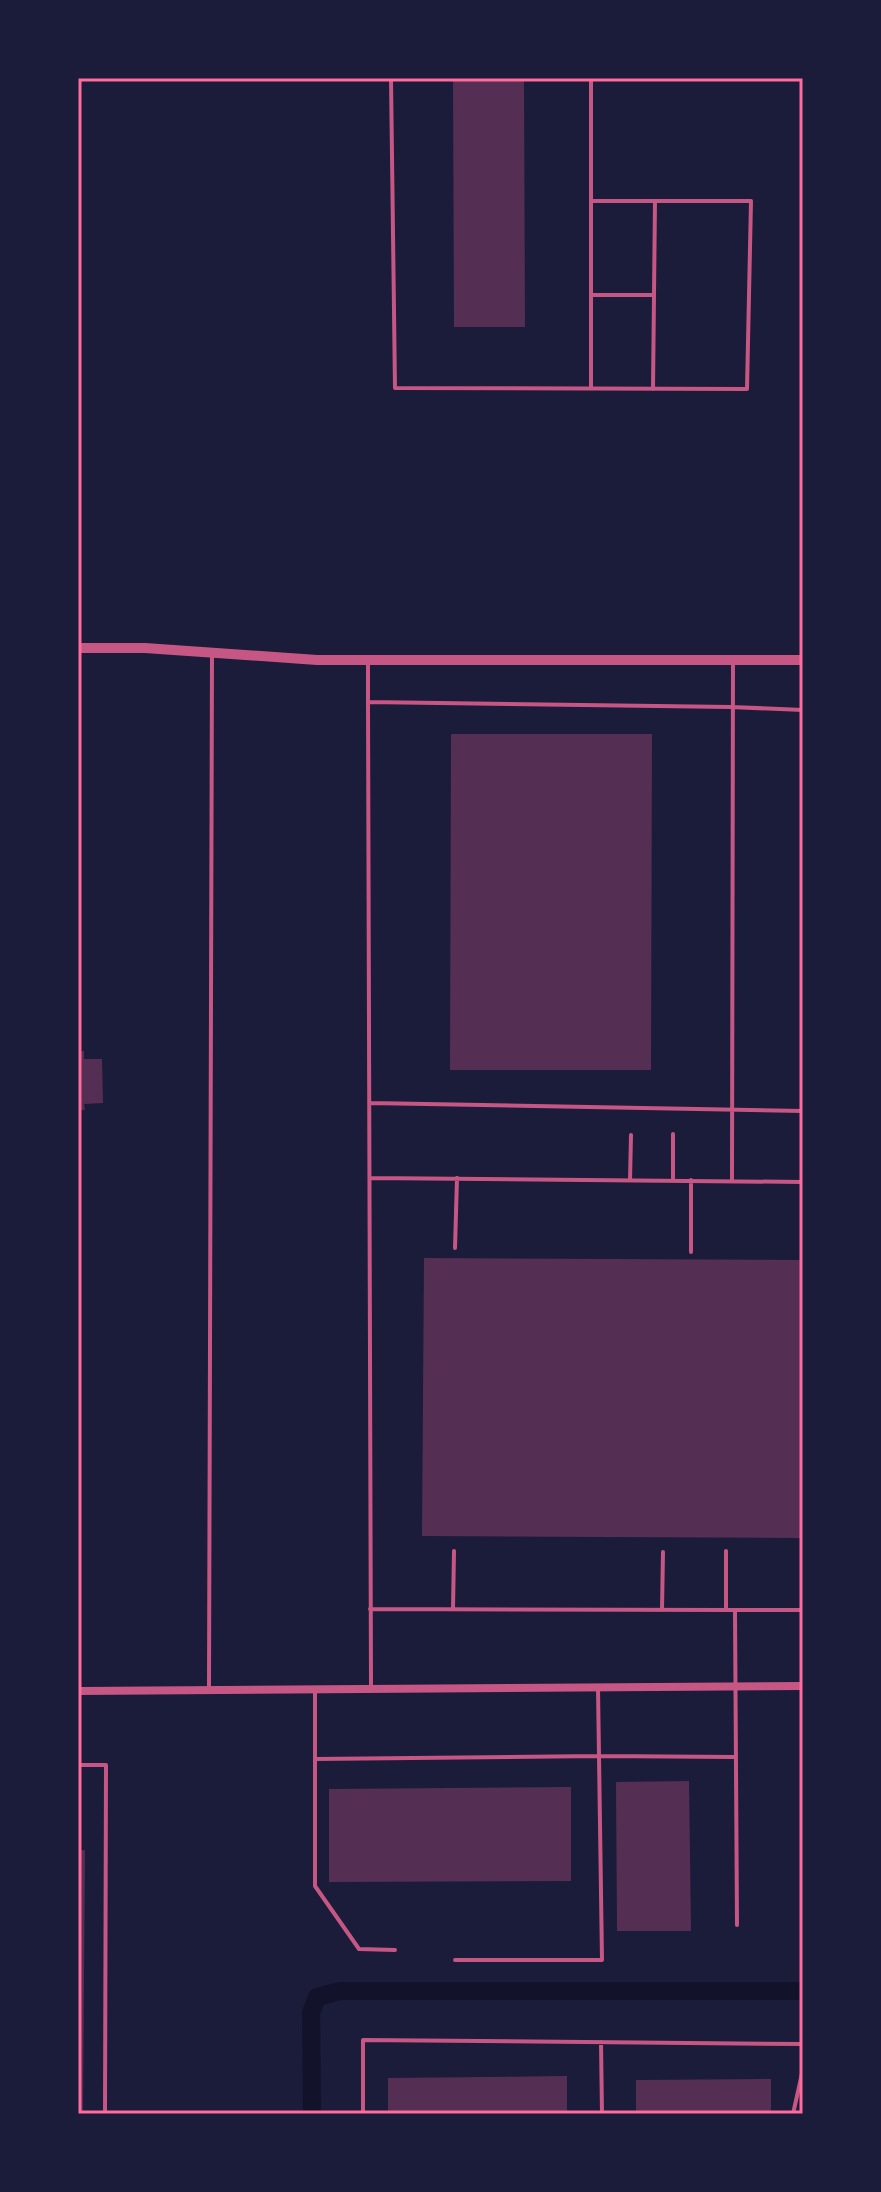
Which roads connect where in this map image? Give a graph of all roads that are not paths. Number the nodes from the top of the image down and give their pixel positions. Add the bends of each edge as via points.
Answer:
1 (391, 78) edge
2 (591, 78) edge
3 (591, 201) junction
4 (655, 201) junction
5 (591, 295) junction
6 (654, 295) junction
7 (591, 388) junction
8 (653, 389) junction
9 (78, 648) edge
10 (212, 652) junction
11 (368, 659) junction
12 (733, 659) junction
13 (803, 660) edge
14 (368, 702) junction
15 (731, 707) junction
16 (803, 710) edge
17 (370, 1103) junction
18 (732, 1110) junction
19 (803, 1111) edge
20 (673, 1134) dead end
21 (631, 1135) dead end
22 (370, 1178) junction
23 (457, 1178) junction
24 (630, 1180) junction
25 (673, 1180) junction
26 (691, 1180) junction
27 (732, 1181) junction
28 (803, 1182) edge
29 (455, 1248) dead end
30 (691, 1252) dead end
31 (454, 1551) dead end
32 (726, 1551) dead end
33 (663, 1552) dead end
34 (370, 1609) junction
35 (453, 1609) junction
36 (662, 1610) junction
37 (726, 1610) junction
38 (735, 1610) junction
39 (803, 1610) edge
40 (803, 1686) edge
41 (735, 1687) junction
42 (598, 1688) junction
43 (371, 1689) junction
44 (209, 1690) junction
45 (315, 1690) junction
46 (78, 1691) edge
47 (803, 1733) edge
48 (599, 1756) junction
49 (735, 1757) junction
50 (315, 1759) junction
51 (78, 1765) edge
52 (737, 1925) dead end
53 (395, 1950) dead end
54 (455, 1960) dead end
55 (601, 2042) junction
56 (803, 2044) edge
57 (803, 2069) edge
58 (105, 2114) edge
59 (363, 2114) edge
60 (602, 2114) edge
61 (793, 2114) edge

1 - 7 lane via 395,388
2 - 3 lane
3 - 4 lane
3 - 5 lane
4 - 6 lane
4 - 8 lane via 751,201 747,389
5 - 6 lane
5 - 7 lane
6 - 8 lane
7 - 8 lane
9 - 10 street
10 - 11 street
10 - 44 lane
11 - 12 street
11 - 14 lane
12 - 13 street
12 - 15 lane
14 - 15 lane
14 - 17 lane
15 - 16 lane
15 - 18 lane
17 - 18 lane
17 - 22 lane
18 - 19 lane
18 - 27 lane
20 - 25 lane
21 - 24 lane
22 - 23 lane
22 - 34 lane
23 - 24 lane
23 - 29 lane
24 - 25 lane
25 - 26 lane
26 - 27 lane
26 - 30 lane
27 - 28 lane
31 - 35 lane
32 - 37 lane
33 - 36 lane
34 - 35 lane
34 - 43 lane
35 - 36 lane
36 - 37 lane
37 - 38 lane
38 - 39 lane
38 - 41 lane
40 - 41 street
40 - 47 lane
41 - 42 street
41 - 49 lane
42 - 43 street
42 - 48 lane
43 - 45 street
44 - 45 street
44 - 46 street
45 - 50 lane
48 - 49 lane
48 - 50 lane
48 - 54 lane via 602,1960
49 - 52 lane
50 - 53 lane via 315,1886 359,1949
51 - 58 lane via 106,1765
55 - 56 lane
55 - 59 lane via 363,2040
55 - 60 lane
57 - 61 lane

